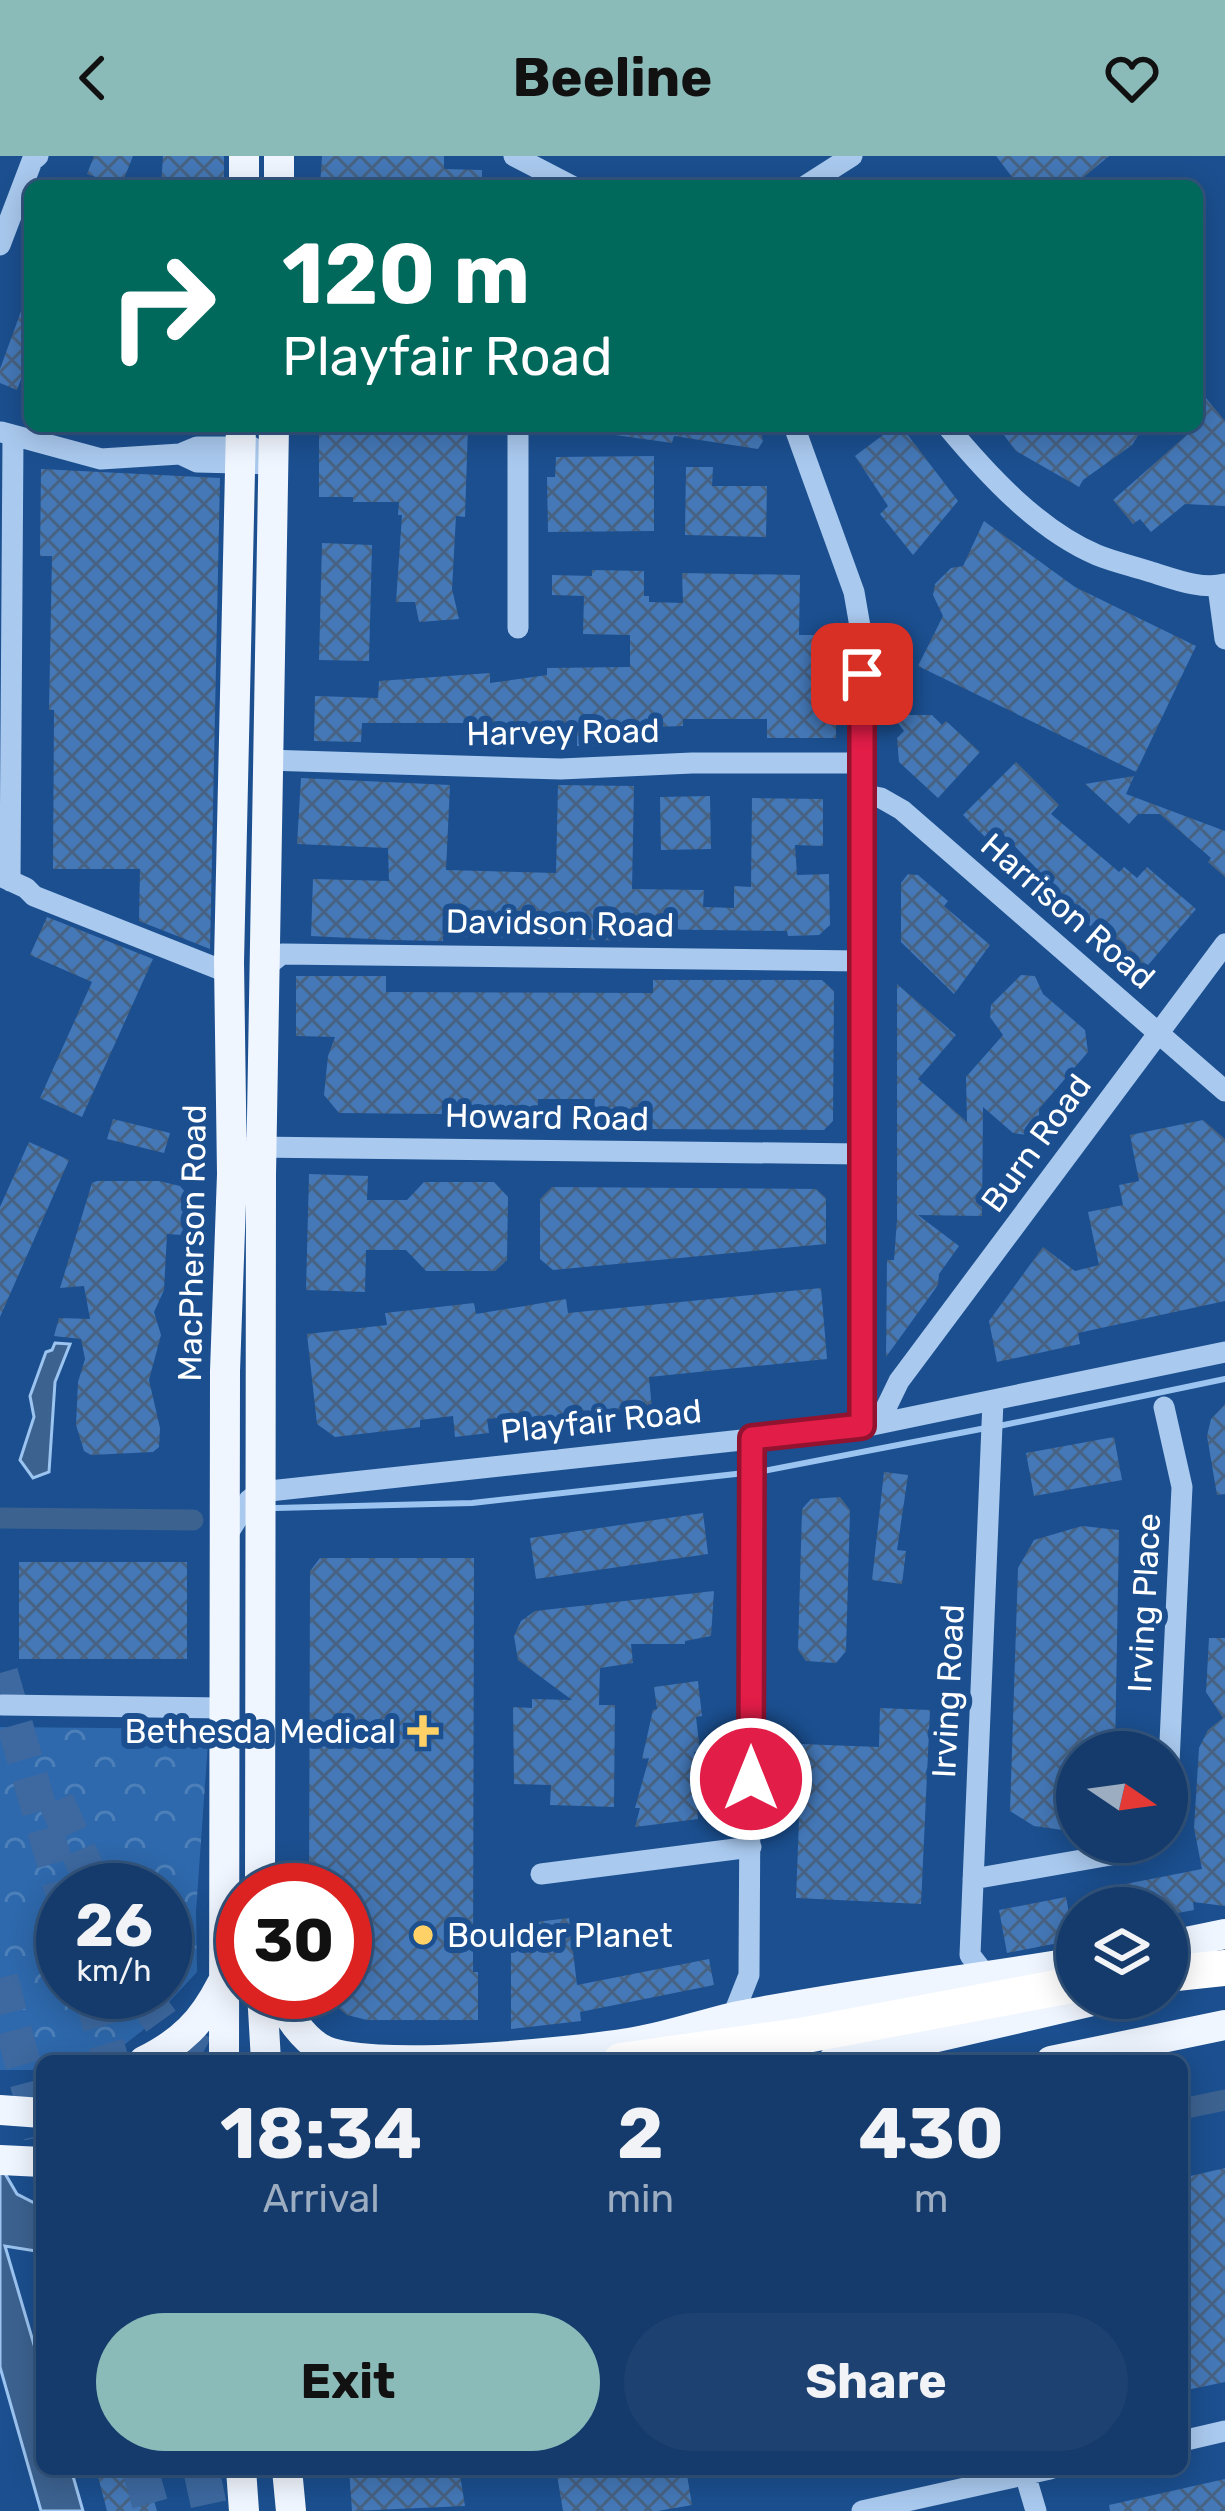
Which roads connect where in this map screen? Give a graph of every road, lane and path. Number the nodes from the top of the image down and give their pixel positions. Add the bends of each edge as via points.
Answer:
1 (852, 156) edge
2 (524, 169) edge
3 (555, 180) edge
4 (814, 180) edge
5 (24, 182) edge
6 (0, 245) edge
7 (518, 432) edge
8 (796, 432) edge
9 (952, 432) edge
10 (7, 434) edge
11 (241, 445) edge
12 (274, 445) edge
13 (1222, 586) edge
14 (518, 628) dead end
15 (1225, 639) edge
16 (6, 705) edge
17 (266, 760) junction
18 (861, 763) junction
19 (860, 794) junction
20 (12, 882) edge
21 (1225, 944) edge
22 (861, 961) junction
23 (230, 968) junction
24 (264, 968) junction
25 (1160, 1034) junction
26 (1225, 1091) edge
27 (247, 1147) junction
28 (861, 1154) junction
29 (1225, 1352) edge
30 (899, 1382) junction
31 (862, 1397) junction
32 (1164, 1407) dead end
33 (993, 1410) junction
34 (862, 1426) junction
35 (752, 1438) junction
36 (260, 1492) junction
37 (224, 1547) junction
38 (2, 1705) edge
39 (223, 1708) junction
40 (1170, 1731) edge
41 (751, 1847) junction
42 (222, 1863) edge
43 (260, 1863) edge
44 (1065, 1863) edge
45 (541, 1874) dead end
46 (973, 1879) junction
47 (1225, 1934) edge
48 (1188, 1942) edge
49 (1056, 1966) edge
50 (1225, 1969) edge
51 (1188, 1972) edge
52 (987, 1977) junction
53 (1188, 1979) edge
54 (1056, 1988) edge
55 (216, 1995) edge
56 (1056, 2010) edge
57 (733, 2018) junction
58 (222, 2019) edge
59 (264, 2019) edge
60 (294, 2019) edge
61 (1225, 2025) edge
62 (155, 2055) edge
63 (224, 2055) edge
64 (266, 2055) edge
65 (353, 2055) edge
66 (515, 2055) edge
67 (664, 2055) edge
68 (859, 2055) edge
69 (1080, 2055) edge
70 (0, 2110) edge
71 (36, 2113) edge
72 (0, 2160) edge
73 (36, 2162) edge
74 (1225, 2432) edge
75 (1188, 2440) edge
76 (241, 2475) edge
77 (288, 2475) edge
78 (1020, 2475) edge
79 (1024, 2475) edge
80 (244, 2511) edge
81 (291, 2511) edge
82 (862, 2511) edge
83 (1036, 2511) edge

1 - 4 street
2 - 3 street
5 - 6 street
7 - 14 street
8 - 18 street via 854,592 862,638
9 - 13 street via 1060,534 1165,577
10 - 11 street via 100,459 181,454 196,462
10 - 16 street
11 - 12 street
11 - 23 main road, MacPherson Road
12 - 17 main road, MacPherson Road
13 - 15 street
16 - 20 street
17 - 18 street, Harvey Road via 561,769
17 - 24 main road, MacPherson Road
18 - 19 street
19 - 22 street
19 - 25 street, Harrison Road via 902,810
20 - 23 street
21 - 25 street, Burn Road
22 - 24 street, Davidson Road via 282,954
22 - 28 street
23 - 27 main road, MacPherson Road
24 - 27 main road, MacPherson Road
25 - 26 street, Harrison Road
25 - 30 street, Burn Road
27 - 28 street, Howard Road
27 - 36 main road, MacPherson Road
27 - 37 main road, MacPherson Road
28 - 31 street
29 - 33 street, Playfair Road
30 - 31 street
30 - 34 street, Burn Road via 884,1412
31 - 34 street
32 - 40 street, Irving Place via 1182,1487
33 - 34 street, Playfair Road
33 - 46 street, Irving Road
34 - 35 street, Playfair Road
35 - 36 street, Playfair Road
35 - 41 street
36 - 37 street
36 - 43 main road, MacPherson Road
37 - 39 main road, MacPherson Road
38 - 39 street
39 - 42 main road, MacPherson Road
41 - 45 street
41 - 57 street via 749,1975
44 - 46 street
46 - 52 street, Irving Road via 970,1955
47 - 48 main road
49 - 52 main road
50 - 51 highway
50 - 53 main road
52 - 57 main road
54 - 67 highway
55 - 62 main road via 180,2042
56 - 68 main road
57 - 66 main road via 628,2043
58 - 63 main road, MacPherson Road
59 - 64 main road
60 - 65 main road via 321,2049
61 - 69 main road
70 - 71 main road
72 - 73 main road
74 - 75 street
76 - 80 main road
77 - 81 main road
78 - 82 street
79 - 83 street

